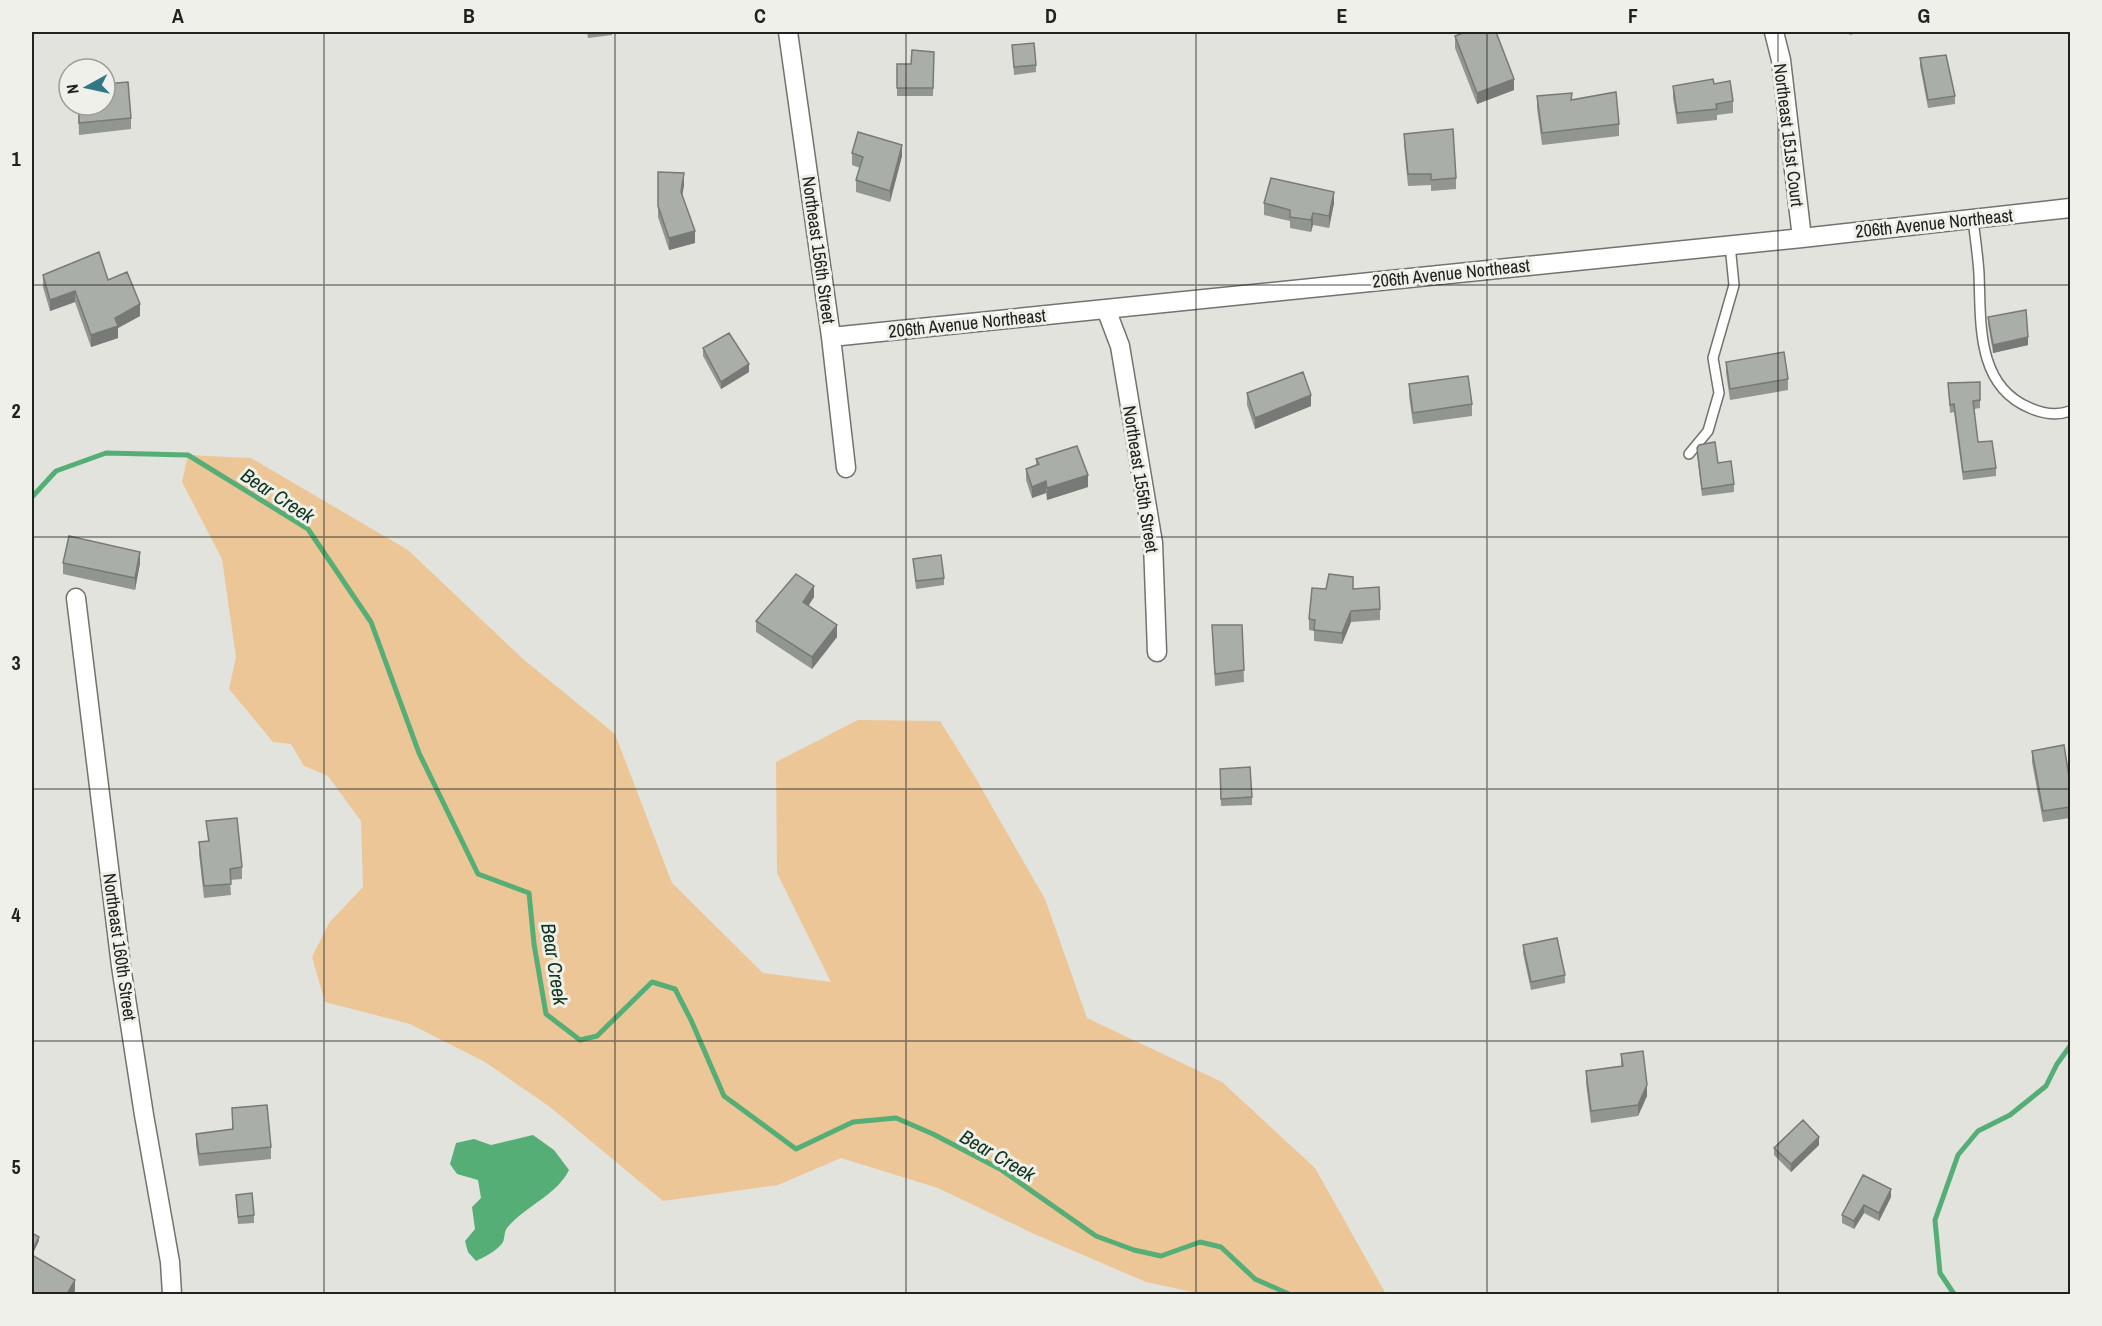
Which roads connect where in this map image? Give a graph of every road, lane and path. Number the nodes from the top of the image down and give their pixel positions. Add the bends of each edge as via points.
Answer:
1 (788, 32) edge
2 (1774, 32) edge
3 (2070, 208) edge
4 (1973, 219) junction
5 (1802, 238) junction
6 (1730, 245) junction
7 (1106, 309) junction
8 (831, 337) junction
9 (2070, 411) edge
10 (1689, 454) dead end
11 (846, 468) dead end
12 (76, 598) dead end
13 (1157, 652) dead end
14 (172, 1294) edge

1 - 8 street, Northeast 156th Street
2 - 5 street, Northeast 151st Court
3 - 4 street, 206th Avenue Northeast
4 - 5 street, 206th Avenue Northeast
4 - 9 lane via 1982,329 1990,370 2005,392 2027,407 2052,415
5 - 6 street, 206th Avenue Northeast
6 - 7 street, 206th Avenue Northeast
6 - 10 lane via 1734,285 1713,358 1719,393 1708,431
7 - 8 street, 206th Avenue Northeast
7 - 13 street, Northeast 155th Street via 1120,346 1153,543
8 - 11 street, Northeast 156th Street
12 - 14 street, Northeast 160th Street via 121,966

